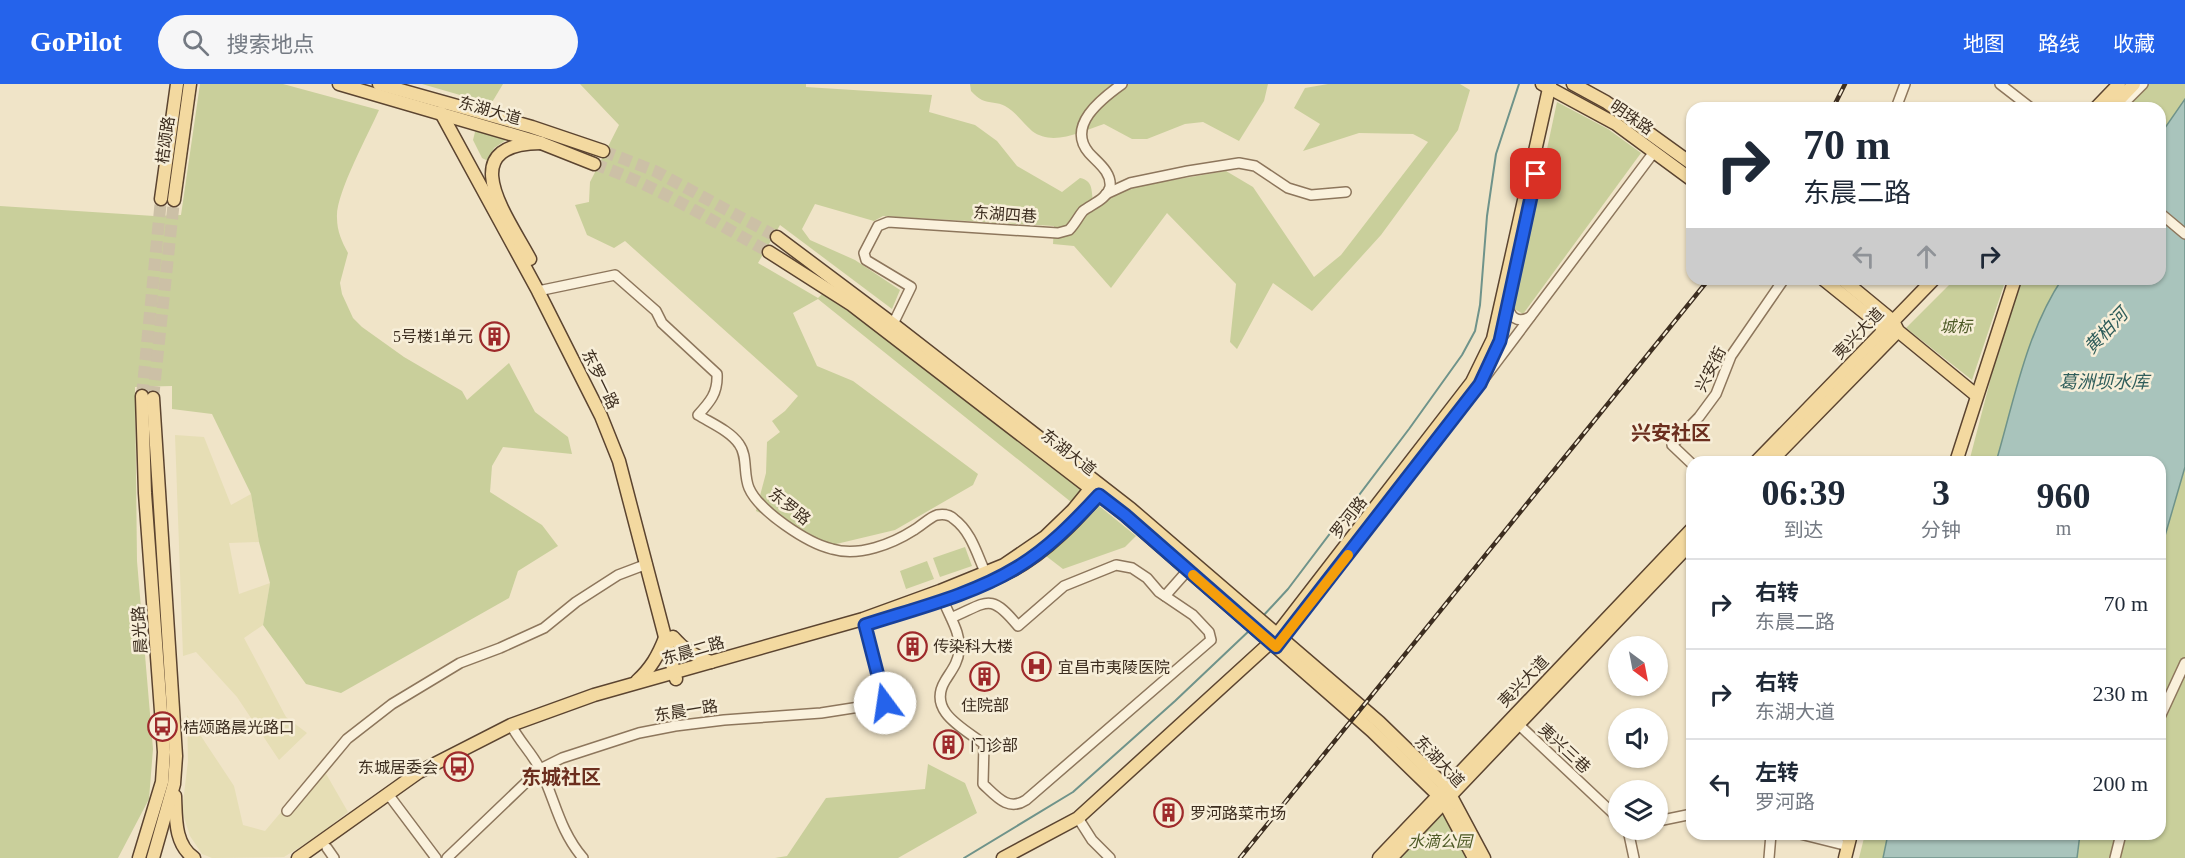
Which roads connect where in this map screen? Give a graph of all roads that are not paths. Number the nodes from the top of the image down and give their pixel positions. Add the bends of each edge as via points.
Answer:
1 (177, 84) edge
2 (190, 84) edge
3 (339, 84) edge
4 (379, 84) edge
5 (1122, 84) edge
6 (1573, 84) edge
7 (1905, 84) edge
8 (2000, 84) edge
9 (2120, 84) edge
10 (2134, 84) edge
11 (2143, 84) edge
12 (1550, 86) edge
13 (1898, 102) edge
14 (2023, 102) edge
15 (2102, 102) edge
16 (2118, 102) edge
17 (2126, 102) edge
18 (441, 113) junction
19 (541, 142) junction
20 (603, 151) tunnel mouth
21 (1654, 152) junction
22 (1686, 160) edge
23 (594, 164) tunnel mouth
24 (1686, 176) edge
25 (1346, 192) dead end
26 (1106, 194) junction
27 (2166, 218) edge
28 (2185, 234) edge
29 (777, 237) tunnel mouth
30 (769, 252) tunnel mouth
31 (1780, 285) edge
32 (1832, 285) edge
33 (1848, 285) edge
34 (1929, 285) edge
35 (2013, 285) edge
36 (542, 290) junction
37 (1507, 304) junction
38 (1532, 315) junction
39 (893, 324) junction
40 (1892, 327) junction
41 (1480, 384) junction
42 (1976, 395) junction
43 (1762, 456) edge
44 (1775, 456) edge
45 (1958, 456) edge
46 (1964, 456) edge
47 (1686, 458) edge
48 (1097, 489) junction
49 (1686, 535) edge
50 (1686, 552) edge
51 (647, 564) junction
52 (1188, 570) junction
53 (988, 577) junction
54 (942, 595) junction
55 (1165, 596) junction
56 (1242, 609) junction
57 (951, 618) junction
58 (864, 622) junction
59 (669, 638) junction
60 (1277, 641) junction
61 (712, 662) junction
62 (2185, 663) edge
63 (679, 675) junction
64 (635, 683) junction
65 (2166, 704) edge
66 (1517, 723) junction
67 (513, 728) junction
68 (540, 769) junction
69 (174, 784) junction
70 (1445, 795) junction
71 (390, 797) junction
72 (1608, 809) edge
73 (287, 811) dead end
74 (1686, 815) edge
75 (1668, 819) edge
76 (1080, 820) junction
77 (1630, 840) edge
78 (1770, 840) edge
79 (1820, 840) edge
80 (2120, 840) edge
81 (1849, 849) edge
82 (330, 853) edge
83 (148, 857) edge
84 (194, 858) edge
85 (297, 858) edge
86 (313, 858) edge
87 (436, 858) edge
88 (447, 858) edge
89 (583, 858) edge
90 (1003, 858) edge
91 (1016, 858) edge
92 (1110, 858) edge
93 (1379, 858) edge
94 (1391, 858) edge
95 (1474, 858) edge
96 (1484, 858) edge
97 (1634, 858) edge
98 (1768, 858) edge
99 (2115, 858) edge

1 - 2 main road, 桔颂路 via 167,200
3 - 18 main road, 东湖大道
4 - 20 main road, 东湖大道
5 - 26 street via 1095,106 1080,133 1083,146 1109,178
6 - 22 main road, 明珠路 via 1606,102
7 - 13 street
8 - 14 street
9 - 15 main road
10 - 16 main road
11 - 17 street
12 - 21 main road, 明珠路 via 1616,124
12 - 37 main road, 罗河路
12 - 60 main road, 罗河路 via 1493,339 1484,361
18 - 19 main road, 东湖大道
18 - 36 main road, 东罗一路
19 - 23 main road, 东湖大道
19 - 36 main road, 东罗一路 via 507,148 495,158 491,169 495,195
21 - 24 main road, 明珠路
21 - 38 street, 罗河路
25 - 26 street via 1311,195 1288,188 1255,166 1239,164 1130,183
26 - 39 street, 东湖四巷 via 1064,233 888,222 878,226 864,253 866,260 911,287
27 - 28 street
29 - 39 main road, 东湖大道
30 - 48 main road, 东湖大道 via 844,300
31 - 47 street, 兴安街 via 1731,356 1716,394 1672,445
32 - 40 main road
33 - 40 main road
34 - 40 main road, 夷兴大道
35 - 42 main road
36 - 51 main road, 东罗一路 via 619,461
36 - 53 street, 东罗路 via 615,275 656,310 663,323 717,374 713,398 698,416 739,444 749,490 761,505 799,534 832,550 858,551 906,535 936,515 947,515 955,519 972,542
36 - 59 main road, 东罗一路 via 590,374 626,459
37 - 38 street via 1514,319
37 - 41 main road, 罗河路 via 1500,341
38 - 41 street, 罗河路
39 - 48 main road, 东湖大道
40 - 42 main road
40 - 43 main road, 夷兴大道
40 - 44 main road, 夷兴大道
41 - 60 main road, 罗河路
42 - 45 main road
42 - 46 main road
48 - 52 main road, 东湖大道
48 - 53 main road, 东晨二路 via 1046,537
48 - 56 main road, 东湖大道 via 1148,523
49 - 70 main road, 夷兴大道
50 - 66 main road, 夷兴大道
51 - 59 main road, 东罗一路
51 - 73 street via 618,575 544,628 460,663 392,704 347,739
52 - 55 street
52 - 56 main road, 东湖大道
53 - 54 main road, 东晨二路
54 - 57 street
54 - 58 main road, 东晨二路
55 - 57 street via 1132,568 1116,565 1064,586 1018,626 995,603
55 - 57 street via 1193,615 1209,632 1211,640 1026,800 1014,805 983,784 984,744 948,717 940,705 940,691 959,652 960,641
56 - 60 main road, 东湖大道
58 - 61 main road, 东晨二路
58 - 63 main road, 东晨二路
58 - 68 street, 东晨一路 via 885,703 675,726 639,733
59 - 61 main road via 696,657
59 - 63 main road, 东罗一路
59 - 64 main road via 651,668
60 - 70 main road, 东湖大道
60 - 76 main road, 罗河路
61 - 63 main road, 东晨二路
62 - 65 street
63 - 64 main road, 东晨二路
63 - 67 main road, 东晨二路
64 - 67 main road, 东晨二路 via 585,698
66 - 70 main road, 夷兴大道
66 - 72 street, 夷兴三巷
67 - 68 street
67 - 71 main road, 东晨二路
68 - 88 street, 东晨一路
68 - 89 street via 563,826
69 - 83 main road, 晨光路
69 - 83 main road, 晨光路 via 176,756 148,397 145,493 164,752
69 - 84 main road via 178,836
70 - 93 main road, 夷兴大道
70 - 94 main road, 夷兴大道
70 - 95 main road, 东湖大道
70 - 96 main road, 东湖大道
71 - 82 main road, 东晨二路
71 - 85 main road, 东晨二路
71 - 87 street
74 - 75 street
76 - 90 main road, 罗河路
76 - 91 main road, 罗河路
76 - 92 street
77 - 97 street
78 - 98 street
79 - 81 street
80 - 99 street
82 - 86 main road, 东晨二路

